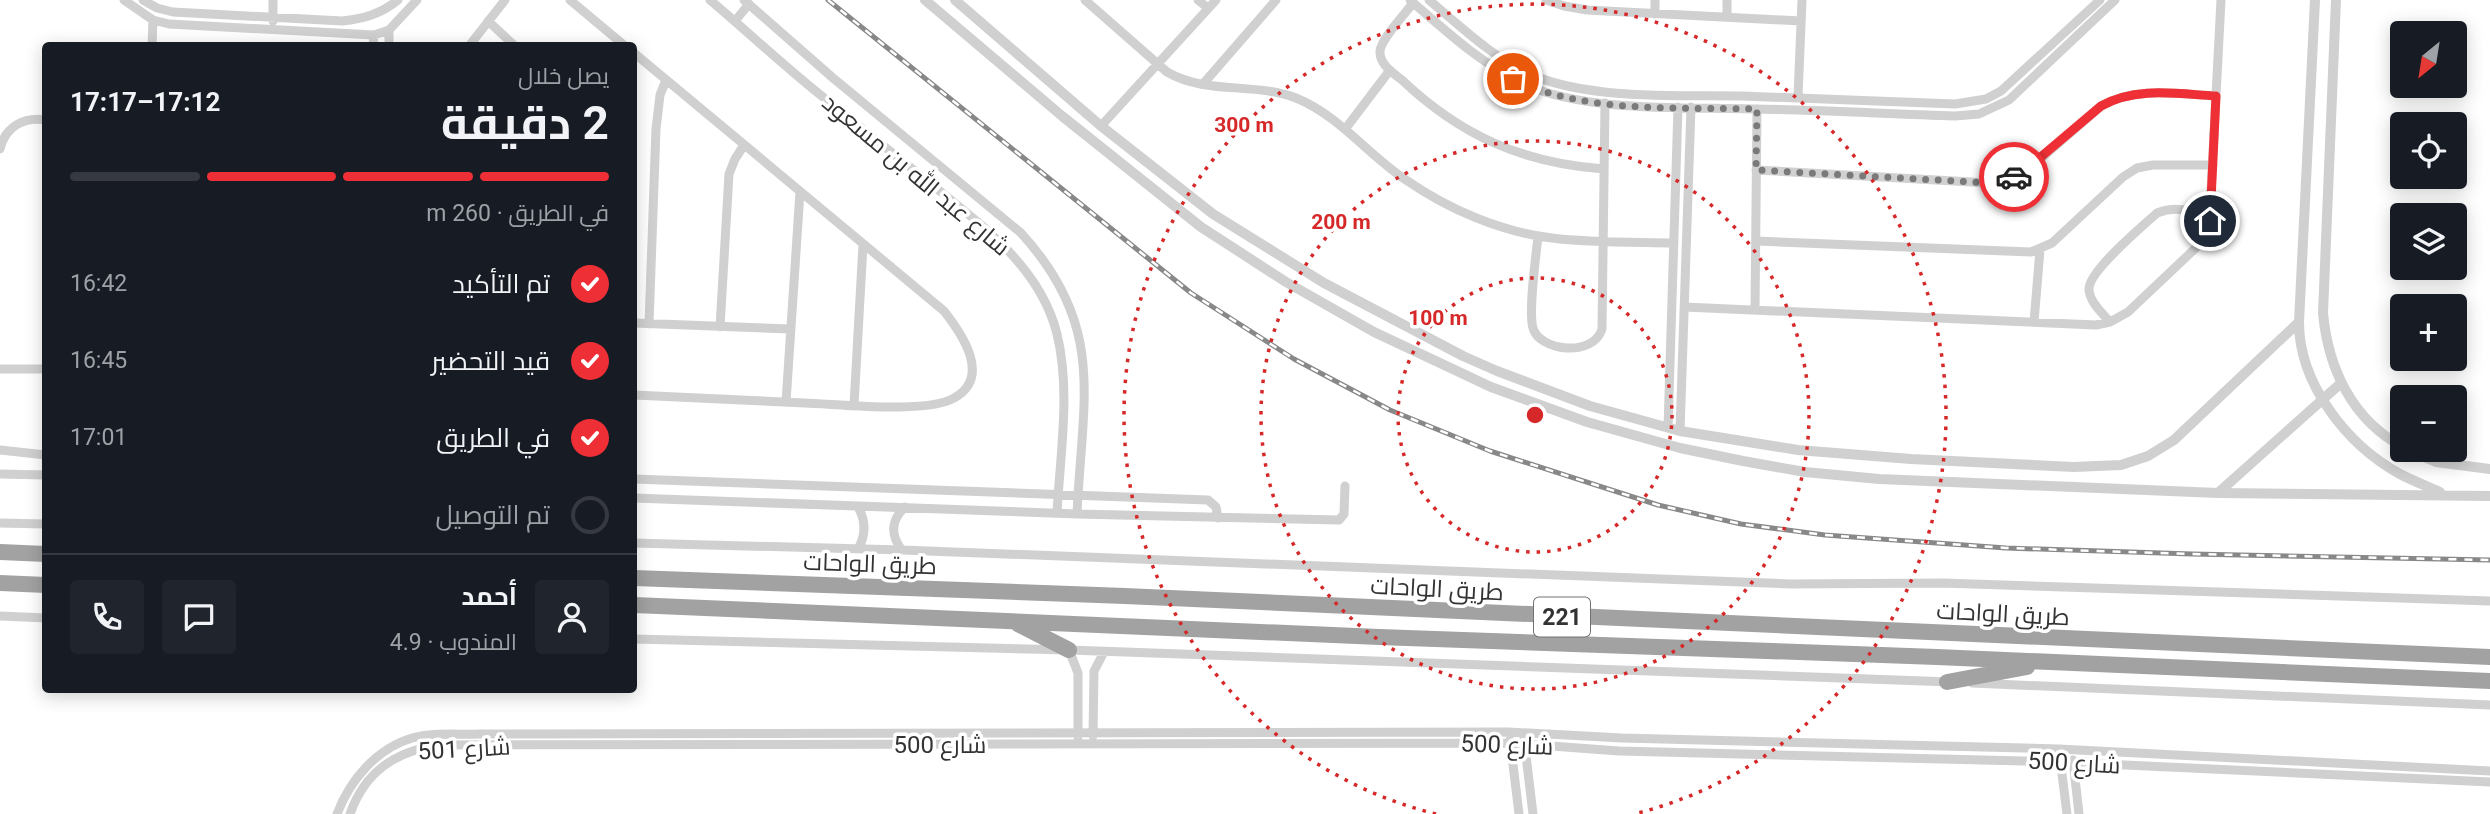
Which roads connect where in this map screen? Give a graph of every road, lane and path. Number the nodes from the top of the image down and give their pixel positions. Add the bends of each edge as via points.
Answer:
1 (124, 0) edge
2 (144, 0) edge
3 (273, 0) edge
4 (398, 0) edge
5 (417, 0) edge
6 (505, 0) edge
7 (570, 0) edge
8 (710, 0) edge
9 (925, 0) edge
10 (955, 0) edge
11 (1085, 0) edge
12 (1198, 0) edge
13 (1216, 0) edge
14 (1276, 0) edge
15 (1429, 0) edge
16 (1546, 0) edge
17 (1655, 0) edge
18 (1727, 0) edge
19 (1802, 0) edge
20 (2099, 0) edge
21 (2116, 0) edge
22 (2221, 0) edge
23 (2315, 0) edge
24 (2336, 0) edge
25 (1412, 1) edge
26 (747, 2) edge
27 (1588, 5) edge
28 (1208, 8) junction
29 (1655, 14) junction
30 (273, 18) junction
31 (1727, 18) junction
32 (153, 20) junction
33 (488, 21) junction
34 (735, 21) junction
35 (1801, 21) junction
36 (272, 30) junction
37 (389, 30) junction
38 (374, 35) junction
39 (152, 42) edge
40 (373, 42) edge
41 (389, 42) edge
42 (472, 42) edge
43 (511, 42) edge
44 (620, 42) edge
45 (2041, 54) junction
46 (637, 55) edge
47 (2049, 63) junction
48 (1158, 64) junction
49 (1390, 70) junction
50 (666, 80) junction
51 (1203, 84) junction
52 (1647, 93) junction
53 (2216, 96) junction
54 (1798, 97) junction
55 (1877, 101) junction
56 (1605, 103) junction
57 (1647, 106) junction
58 (1678, 107) junction
59 (1691, 107) junction
60 (1757, 109) junction
61 (1877, 113) junction
62 (42, 120) edge
63 (1101, 126) junction
64 (1346, 128) junction
65 (744, 145) junction
66 (0, 149) edge
67 (2213, 165) junction
68 (1604, 169) junction
69 (1756, 170) junction
70 (1158, 171) junction
71 (1146, 185) junction
72 (800, 192) junction
73 (2306, 205) junction
74 (2327, 206) junction
75 (2210, 218) junction
76 (1538, 236) junction
77 (1603, 241) junction
78 (1756, 241) junction
79 (1674, 243) junction
80 (863, 246) junction
81 (2040, 250) junction
82 (1684, 307) junction
83 (1755, 310) junction
84 (2034, 322) junction
85 (2109, 322) junction
86 (2299, 322) junction
87 (637, 324) edge
88 (649, 324) junction
89 (720, 327) junction
90 (791, 330) junction
91 (0, 369) edge
92 (42, 369) edge
93 (2341, 383) junction
94 (637, 395) edge
95 (2323, 399) junction
96 (786, 402) junction
97 (854, 405) junction
98 (1668, 428) junction
99 (1680, 431) junction
100 (2390, 437) edge
101 (0, 450) edge
102 (42, 454) edge
103 (2436, 462) edge
104 (2086, 467) junction
105 (2490, 469) edge
106 (0, 474) edge
107 (42, 475) edge
108 (637, 479) edge
109 (1345, 486) dead end
110 (2086, 488) junction
111 (2218, 493) junction
112 (1058, 495) junction
113 (2445, 495) junction
114 (1078, 496) junction
115 (2490, 496) edge
116 (637, 498) edge
117 (858, 507) junction
118 (905, 507) junction
119 (1057, 513) junction
120 (1077, 514) junction
121 (1218, 518) junction
122 (0, 523) edge
123 (42, 524) edge
124 (637, 543) edge
125 (858, 549) junction
126 (902, 550) junction
127 (0, 552) edge
128 (42, 554) edge
129 (637, 578) edge
130 (0, 583) edge
131 (42, 585) edge
132 (2490, 601) edge
133 (637, 605) edge
134 (0, 616) edge
135 (42, 618) edge
136 (1013, 621) junction
137 (637, 639) edge
138 (1069, 650) junction
139 (1104, 652) junction
140 (2490, 657) edge
141 (2055, 662) junction
142 (2490, 681) edge
143 (1947, 682) junction
144 (2490, 705) edge
145 (706, 732) junction
146 (881, 732) junction
147 (951, 732) junction
148 (1078, 732) junction
149 (1093, 732) junction
150 (1170, 732) junction
151 (1508, 732) junction
152 (1523, 732) junction
153 (524, 734) junction
154 (414, 738) junction
155 (1511, 743) junction
156 (706, 744) junction
157 (1169, 744) junction
158 (1524, 744) junction
159 (881, 745) junction
160 (951, 745) junction
161 (1078, 745) junction
162 (1093, 745) junction
163 (524, 746) junction
164 (416, 748) junction
165 (2059, 750) junction
166 (2072, 751) junction
167 (2152, 754) junction
168 (2282, 761) junction
169 (2060, 762) junction
170 (2073, 763) junction
171 (2152, 767) junction
172 (2490, 771) edge
173 (2376, 772) junction
174 (2283, 773) junction
175 (2490, 782) edge
176 (337, 814) edge
177 (350, 814) edge
178 (1519, 814) edge
179 (1533, 814) edge
180 (2067, 814) edge
181 (2080, 814) edge

1 - 32 street
2 - 30 street via 173,12
3 - 30 street
4 - 30 street via 361,19
5 - 37 street
6 - 33 street
7 - 44 street
8 - 34 street, شارع عبد الله بن مسعود
9 - 71 street
10 - 63 street
11 - 48 street
12 - 28 street
13 - 28 street
14 - 51 street
15 - 52 street via 1480,43 1531,74 1585,89
16 - 27 street via 1564,6
17 - 29 street
18 - 31 street
19 - 35 street
20 - 45 street
21 - 47 street
22 - 53 street
23 - 73 street
24 - 74 street
25 - 49 street via 1380,49
25 - 56 street via 1501,72 1555,96
26 - 34 street
26 - 114 street, شارع عبد الله بن مسعود via 1021,233 1055,275 1068,299 1086,377
27 - 29 street
28 - 48 street
29 - 31 street
30 - 36 street
31 - 35 street
32 - 36 street
32 - 39 street
33 - 42 street
33 - 43 street
34 - 112 street, شارع عبد الله بن مسعود via 995,236 1032,280 1053,323 1062,360
35 - 54 street
36 - 38 street
37 - 38 street
37 - 41 street
38 - 40 street
45 - 47 street
45 - 55 street via 1986,99 1955,104
46 - 50 street
47 - 61 street via 2009,100 1979,114
48 - 51 street via 1178,78
48 - 63 street
49 - 64 street
49 - 68 street via 1442,115 1471,133 1552,163
50 - 65 street
50 - 88 street via 656,129
51 - 64 street via 1294,97
52 - 54 street
52 - 57 street
53 - 67 street
53 - 69 street via 2156,92 2112,100 2029,167 1990,183
54 - 55 street
55 - 61 street
56 - 57 street
56 - 68 street
57 - 58 street
58 - 59 street
58 - 79 street
59 - 60 street
59 - 82 street
60 - 61 street
60 - 69 street
62 - 66 street via 18,124
63 - 70 street
64 - 76 street via 1374,156 1439,200 1475,217
65 - 72 street
65 - 89 street via 729,174
67 - 75 street
67 - 81 street via 2137,168
68 - 77 street
69 - 78 street
70 - 71 street
70 - 98 street via 1213,214 1296,266 1463,356 1590,406
71 - 110 street via 1200,227 1374,332 1490,387 1587,422 1680,448 1805,472
72 - 80 street
72 - 90 street
73 - 74 street
73 - 86 street
74 - 93 street via 2323,313 2325,338
75 - 85 street via 2201,243 2128,312
75 - 85 street via 2185,209 2157,212 2096,272 2089,293
76 - 77 street
76 - 77 street via 1534,331 1547,344 1578,348 1591,345 1602,329
77 - 79 street
78 - 81 street via 2022,253
78 - 83 street
79 - 98 street
80 - 97 street
80 - 97 street via 944,311 966,342 973,367 964,391 953,399 925,405
81 - 84 street
82 - 83 street
82 - 99 street
83 - 84 street
84 - 85 street
86 - 95 street via 2304,360
86 - 104 street via 2160,450 2121,465
87 - 88 street
88 - 89 street
89 - 90 street
90 - 96 street
91 - 92 street
93 - 95 street
93 - 100 street via 2366,419
94 - 96 street
95 - 111 street
95 - 113 street via 2372,455 2399,474
96 - 97 street
98 - 99 street
99 - 104 street via 1806,450
101 - 102 street
103 - 105 street
104 - 110 street
106 - 107 street
108 - 112 street
109 - 121 street via 1344,514 1339,520
110 - 111 street
111 - 113 street
112 - 114 street
112 - 119 street, شارع عبد الله بن مسعود
113 - 115 street
114 - 120 street, شارع عبد الله بن مسعود
114 - 121 street via 1208,500 1216,507
116 - 117 street
117 - 118 street
117 - 125 street via 864,531
118 - 119 street
118 - 126 street via 893,528
119 - 120 street
120 - 121 street
122 - 123 street
124 - 125 street, طريق الواحات / 221
125 - 126 street, طريق الواحات / 221
126 - 132 street, طريق الواحات / 221 via 1790,584 1942,583
127 - 128 highway
129 - 140 highway, طريق الواحات / 221
130 - 131 highway
133 - 136 highway, طريق الواحات / 221
134 - 135 street
136 - 138 highway
136 - 141 highway, طريق الواحات / 221
137 - 138 street, 221
138 - 139 street, 221
138 - 148 street via 1078,673
139 - 143 street, 221
139 - 149 street via 1094,671
141 - 142 highway, طريق الواحات / 221
141 - 143 highway
143 - 144 street, 221
145 - 146 street, شارع 500
145 - 153 street, شارع 500
145 - 156 street
146 - 147 street, شارع 500
146 - 159 street
147 - 148 street, شارع 500
147 - 160 street
148 - 149 street, شارع 500
148 - 161 street
149 - 150 street, شارع 500
149 - 162 street
150 - 151 street, شارع 500
150 - 157 street
151 - 152 street, شارع 500
151 - 155 street
152 - 158 street
152 - 165 street, شارع 500
153 - 154 street, شارع 501
153 - 163 street
154 - 164 street
154 - 176 street, شارع 501 via 366,766
155 - 157 street, شارع 500
155 - 158 street, شارع 500
155 - 178 street
156 - 159 street, شارع 500
156 - 163 street, شارع 500
157 - 162 street, شارع 500
158 - 169 street, شارع 500 via 1619,751
158 - 179 street
159 - 160 street, شارع 500
160 - 161 street, شارع 500
161 - 162 street, شارع 500
163 - 164 street, شارع 501
164 - 177 street, شارع 501 via 379,770 360,792
165 - 166 street, شارع 500
165 - 169 street
166 - 167 street, شارع 500
166 - 170 street
167 - 168 street, شارع 500
167 - 171 street
168 - 173 street, شارع 500
168 - 174 street
169 - 170 street, شارع 500
169 - 180 street
170 - 171 street, شارع 500
170 - 181 street
171 - 174 street, شارع 500
172 - 173 street, شارع 500
173 - 174 street, شارع 500
173 - 175 street, شارع 500

